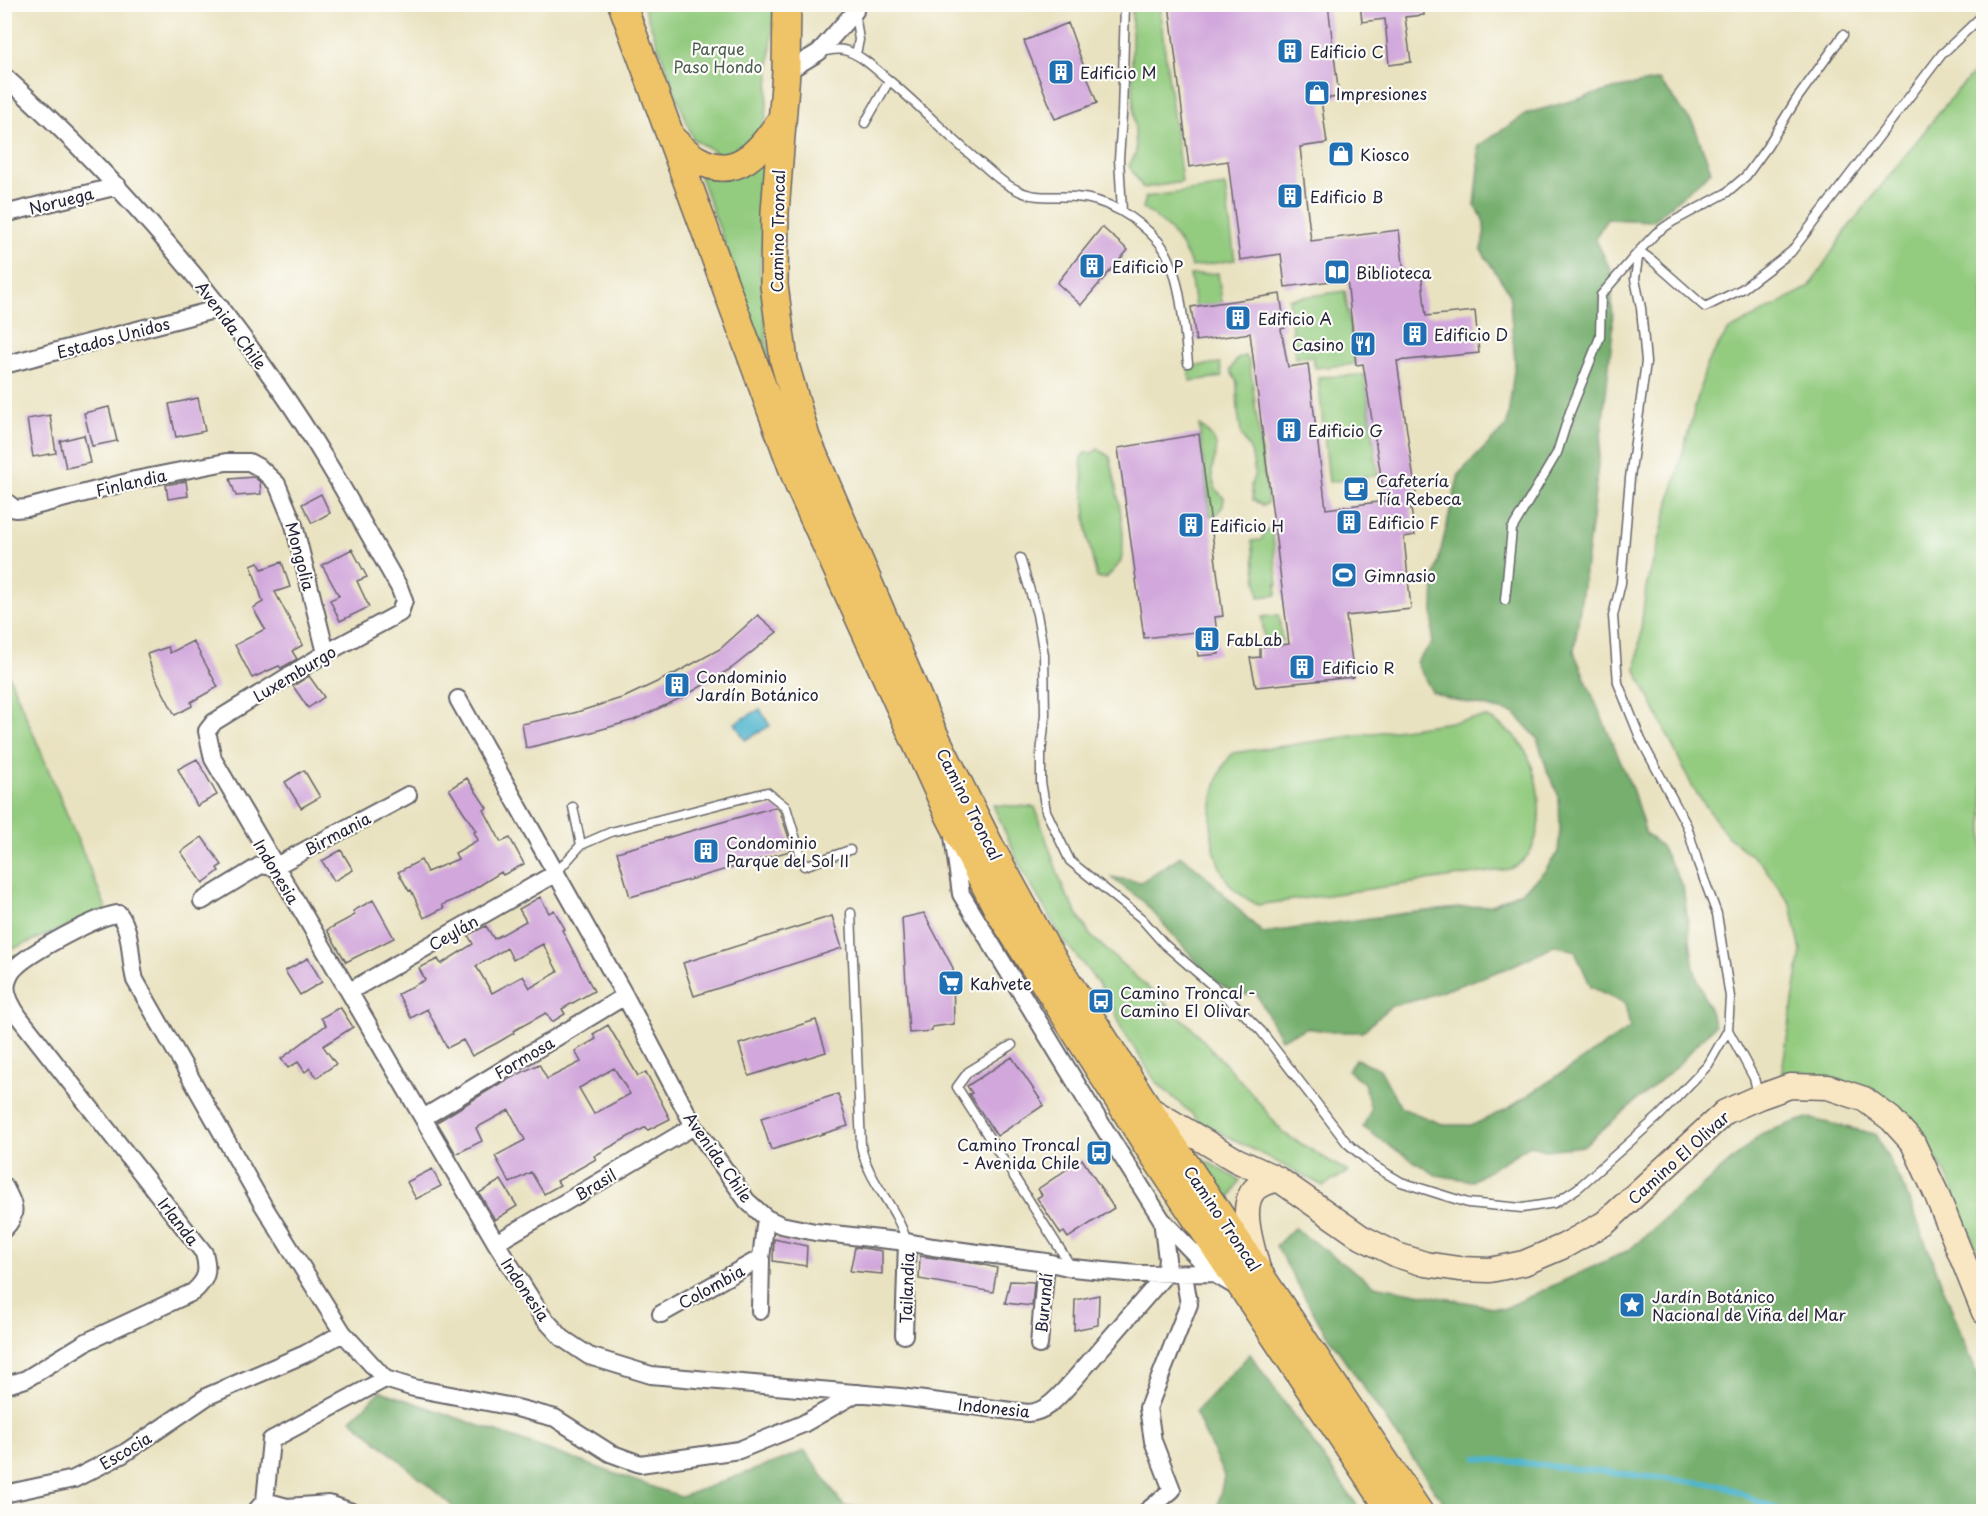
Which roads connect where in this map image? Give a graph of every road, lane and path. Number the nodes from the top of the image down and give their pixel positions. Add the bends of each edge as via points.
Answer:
1 (622, 4) edge
2 (787, 4) edge
3 (1125, 4) edge
4 (854, 8) edge
5 (1983, 14) edge
6 (1843, 35) dead end
7 (819, 52) junction
8 (856, 54) junction
9 (786, 72) junction
10 (4, 76) edge
11 (889, 81) junction
12 (782, 119) junction
13 (865, 123) dead end
14 (671, 138) junction
15 (118, 186) junction
16 (1122, 211) junction
17 (4, 214) edge
18 (1639, 251) junction
19 (221, 309) junction
20 (1188, 363) dead end
21 (4, 365) edge
22 (260, 468) joint
23 (4, 500) edge
24 (1020, 558) dead end
25 (1504, 600) dead end
26 (400, 613) joint
27 (326, 652) junction
28 (458, 699) dead end
29 (209, 748) joint
30 (408, 795) dead end
31 (573, 807) dead end
32 (949, 815) junction
33 (581, 844) junction
34 (850, 850) dead end
35 (274, 867) junction
36 (556, 873) junction
37 (202, 901) dead end
38 (851, 913) dead end
39 (350, 991) junction
40 (625, 996) junction
41 (1728, 1030) junction
42 (1012, 1045) dead end
43 (1759, 1097) junction
44 (1148, 1108) junction
45 (423, 1118) junction
46 (694, 1126) junction
47 (1278, 1179) junction
48 (4, 1185) edge
49 (766, 1218) junction
50 (1162, 1220) junction
51 (4, 1228) edge
52 (907, 1242) junction
53 (495, 1243) junction
54 (761, 1258) junction
55 (1046, 1262) junction
56 (1072, 1268) junction
57 (1213, 1273) junction
58 (1165, 1275) junction
59 (1184, 1275) junction
60 (1251, 1280) junction
61 (760, 1311) dead end
62 (1983, 1312) edge
63 (661, 1314) dead end
64 (344, 1333) junction
65 (904, 1335) dead end
66 (1039, 1345) dead end
67 (385, 1379) junction
68 (4, 1386) edge
69 (857, 1393) junction
70 (4, 1494) edge
71 (260, 1506) edge
72 (328, 1508) edge
73 (352, 1512) edge
74 (1146, 1512) edge
75 (1392, 1512) edge
76 (1419, 1512) edge

1 - 14 main road, Camino Troncal
2 - 9 main road, Camino Troncal
3 - 16 lane via 1119,159
4 - 7 street
4 - 8 lane via 859,40
5 - 18 lane via 1942,54 1791,252 1742,289 1705,307
6 - 18 lane via 1746,176 1726,193 1664,228
7 - 8 lane via 841,49
7 - 9 street
8 - 11 lane
9 - 12 main road, Camino Troncal
10 - 15 street, Avenida Chile
11 - 13 lane
11 - 16 lane via 961,148 1018,191 1102,201
12 - 14 main road via 762,148 732,165 696,160
12 - 44 main road, Camino Troncal via 774,285 784,361 806,437 931,728 990,846 1046,948
14 - 32 main road, Camino Troncal via 799,486
15 - 17 street, Noruega
15 - 19 street, Avenida Chile
16 - 20 lane via 1166,250 1174,270
18 - 25 lane via 1601,295 1600,337 1557,453 1512,529
18 - 41 lane via 1635,279 1646,362 1631,467 1621,583 1613,616 1618,683 1641,740 1687,826 1717,914 1730,997
19 - 21 street, Estados Unidos
19 - 26 street, Avenida Chile via 278,386 331,468 399,587 404,600
22 - 23 street, Finlandia via 249,462 226,462 27,508 15,509
22 - 27 street, Mongolia via 278,484 294,525
24 - 41 lane via 1037,614 1044,655 1041,782 1046,811 1070,861 1141,918 1164,944 1261,1031 1347,1143 1374,1166 1401,1182 1468,1203 1522,1208 1555,1203 1578,1188 1659,1116 1707,1065
26 - 27 street, Luxemburgo
27 - 29 street, Luxemburgo via 214,722 207,731
28 - 36 street, Avenida Chile
29 - 35 street, Indonesia
30 - 35 street, Birmania
31 - 33 lane
32 - 50 street, Camino Troncal via 961,894
32 - 60 main road, Camino Troncal via 996,908 1149,1148
33 - 34 lane via 611,832 767,792 786,807 804,866
33 - 36 lane
35 - 37 street, Birmania via 261,866
35 - 39 street, Indonesia
36 - 39 street, Ceylán
36 - 40 street, Avenida Chile
38 - 52 lane via 861,1146 869,1173 894,1212
39 - 45 street, Indonesia
40 - 45 street, Formosa
40 - 46 street, Avenida Chile
41 - 43 lane via 1754,1078
42 - 56 lane via 968,1072 957,1088
43 - 47 main road, Camino El Olivar via 1725,1112 1605,1222 1524,1263 1490,1270 1437,1266 1397,1255 1361,1237
43 - 62 main road, Camino El Olivar via 1790,1086 1828,1087 1864,1099 1891,1119 1913,1143
44 - 47 main road, Camino El Olivar via 1236,1160
44 - 60 main road, Camino Troncal
45 - 53 street, Indonesia
46 - 49 street, Avenida Chile via 747,1201
46 - 53 street, Brasil
47 - 60 main road via 1256,1188 1248,1201
48 - 51 street via 15,1207 14,1218
49 - 52 street, Avenida Chile via 815,1232
49 - 54 street
50 - 57 street, Camino Troncal
50 - 58 street, Camino Troncal
52 - 55 street, Avenida Chile
52 - 65 street, Tailandia
53 - 69 street, Indonesia via 542,1316 562,1338 589,1356 651,1375
54 - 61 street
54 - 63 street, Colombia
55 - 56 street, Avenida Chile
55 - 66 street, Burundí
56 - 58 street, Avenida Chile
57 - 59 street, Avenida Chile
57 - 60 street
58 - 59 street, Avenida Chile
58 - 69 street, Indonesia via 1055,1401 1038,1412
59 - 74 street via 1189,1304 1148,1408 1154,1441 1172,1490
60 - 75 main road, Camino Troncal
60 - 76 main road, Camino Troncal
64 - 67 street
64 - 68 street, Irlanda via 263,1205 135,980 128,932 119,914 112,914 49,945 16,967 6,990 13,1009 204,1253 207,1273 193,1292 86,1342 26,1379
64 - 70 street, Escocia via 208,1396 123,1454 74,1479
67 - 69 street via 555,1418 610,1453 640,1464 739,1450 803,1424
67 - 71 street via 271,1440
71 - 72 street
72 - 73 street

